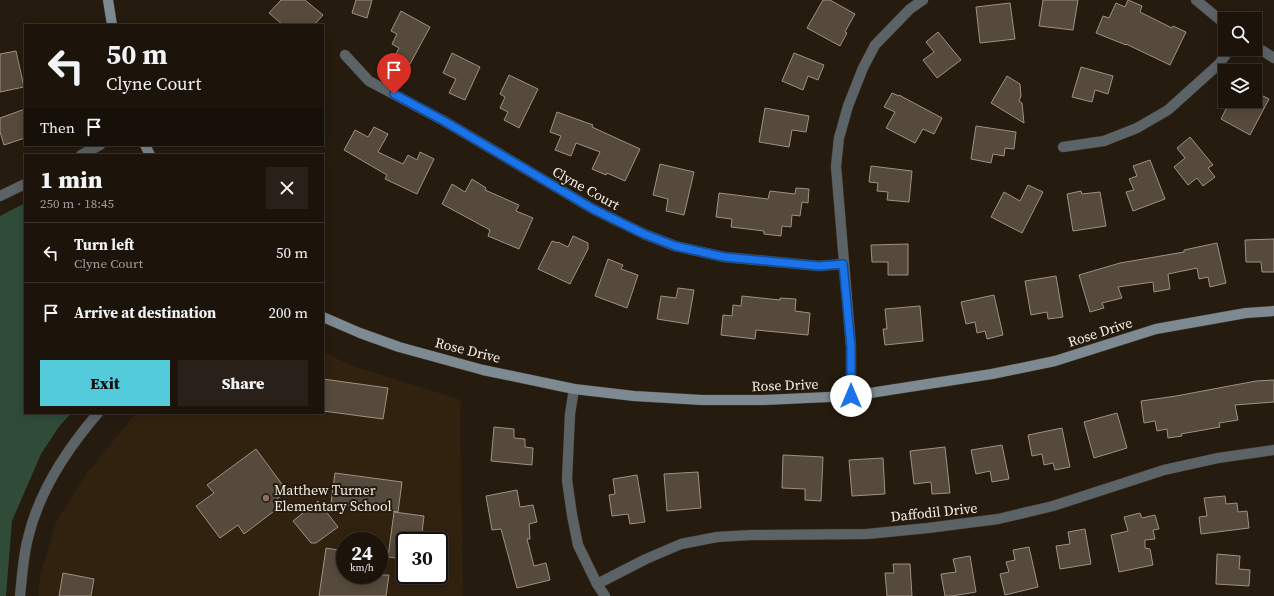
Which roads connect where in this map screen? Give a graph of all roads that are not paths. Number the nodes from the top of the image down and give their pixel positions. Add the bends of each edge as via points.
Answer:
1 (108, 0) edge
2 (923, 0) edge
3 (1196, 0) edge
4 (1218, 18) edge
5 (112, 24) edge
6 (1262, 50) edge
7 (345, 55) dead end
8 (1225, 56) edge
9 (1274, 58) edge
10 (98, 146) edge
11 (1064, 147) dead end
12 (83, 154) edge
13 (24, 184) edge
14 (0, 196) edge
15 (843, 264) junction
16 (1274, 311) edge
17 (324, 316) edge
18 (574, 389) junction
19 (851, 396) junction
20 (97, 414) edge
21 (1274, 450) edge
22 (1274, 454) edge
23 (597, 584) junction
24 (20, 596) edge
25 (605, 596) edge

1 - 5 main road
2 - 15 street via 910,9 875,45 848,106 839,138 836,166
3 - 4 street
6 - 9 street
7 - 15 street, Clyne Court via 369,81 444,121 593,209 644,234 675,246 724,257 819,266
8 - 11 street via 1162,114 1137,128 1104,141
10 - 12 street
13 - 14 street
15 - 19 street via 851,347
16 - 19 main road, Rose Drive via 1246,313 1156,329 1055,361 992,374
17 - 18 main road, Rose Drive via 399,347 483,370
18 - 19 main road, Rose Drive via 702,400
18 - 23 street via 570,414 568,487 578,545
20 - 24 street via 65,454 46,488 28,539
21 - 22 street
21 - 23 street, Daffodil Drive via 1218,458 1164,470 1053,506 998,519 867,534 751,535 717,537 681,544
23 - 25 street

